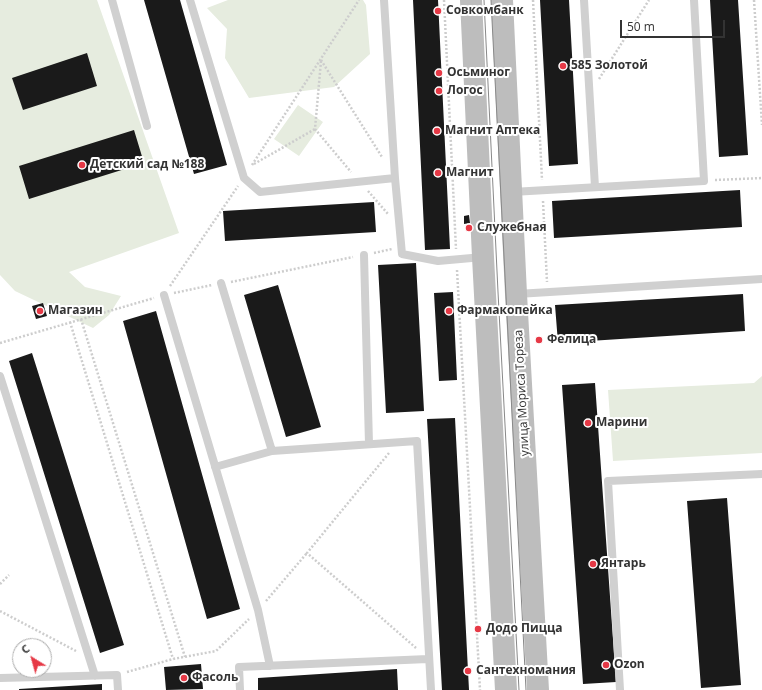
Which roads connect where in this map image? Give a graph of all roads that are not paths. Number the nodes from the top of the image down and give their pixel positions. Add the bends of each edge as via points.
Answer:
1 (112, 0) edge
2 (190, 0) edge
3 (384, 0) edge
4 (471, 0) edge
5 (502, 0) edge
6 (584, 0) edge
7 (694, 0) edge
8 (147, 126) dead end
9 (395, 178) junction
10 (595, 187) junction
11 (511, 192) junction
12 (364, 255) road end
13 (483, 257) junction
14 (762, 279) edge
15 (221, 283) road end
16 (516, 294) junction
17 (164, 295) road end
18 (0, 376) edge
19 (369, 444) junction
20 (272, 451) junction
21 (215, 467) junction
22 (762, 474) edge
23 (428, 659) junction
24 (270, 666) junction
25 (96, 676) junction
26 (0, 678) edge
27 (118, 690) edge
28 (240, 690) edge
29 (431, 690) edge
30 (506, 690) edge
31 (538, 690) edge
32 (620, 690) edge

1 - 8 lane
2 - 9 lane via 244,178 260,192
3 - 9 lane
4 - 13 street
5 - 11 street, улица Мориса Тореза
6 - 10 lane
7 - 10 lane via 704,181
9 - 13 lane via 402,254 438,261
10 - 11 lane
11 - 16 street, улица Мориса Тореза
12 - 19 lane
13 - 30 street
14 - 16 lane
15 - 20 lane
16 - 31 street, улица Мориса Тореза
17 - 21 lane
18 - 25 lane
19 - 20 lane
19 - 23 lane via 417,441
20 - 21 lane
21 - 24 lane via 258,610
22 - 32 lane via 608,481
23 - 24 lane
23 - 29 lane
24 - 28 lane via 239,667
25 - 26 lane
25 - 27 lane via 117,675

